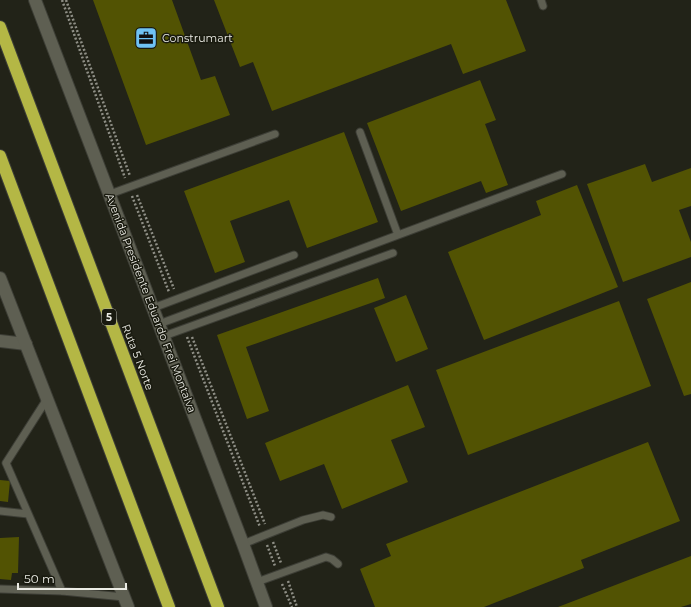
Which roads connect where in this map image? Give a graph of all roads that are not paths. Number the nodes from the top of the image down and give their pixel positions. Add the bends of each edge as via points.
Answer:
1 (36, 0) edge
2 (0, 27) edge
3 (360, 132) dead end
4 (275, 134) dead end
5 (0, 156) edge
6 (562, 174) dead end
7 (110, 194) junction
8 (398, 235) junction
9 (393, 253) dead end
10 (294, 255) dead end
11 (0, 278) edge
12 (153, 308) junction
13 (159, 324) junction
14 (164, 336) junction
15 (0, 341) edge
16 (26, 344) junction
17 (47, 399) junction
18 (3, 462) edge
19 (0, 511) edge
20 (28, 514) junction
21 (331, 517) dead end
22 (243, 544) junction
23 (338, 564) dead end
24 (257, 582) junction
25 (0, 589) edge
26 (62, 591) junction
27 (126, 602) edge
28 (169, 607) edge
29 (218, 607) edge
30 (266, 607) edge

1 - 7 main road, Avenida Presidente Eduardo Frei Montalva
2 - 29 highway, Ruta 5 Norte / 5
3 - 8 lane
4 - 7 lane
5 - 28 highway
6 - 8 lane
7 - 12 main road, Avenida Presidente Eduardo Frei Montalva
8 - 13 lane
9 - 14 lane
10 - 12 lane
11 - 16 main road
12 - 13 main road, Avenida Presidente Eduardo Frei Montalva
13 - 14 main road, Avenida Presidente Eduardo Frei Montalva
14 - 22 main road, Avenida Presidente Eduardo Frei Montalva
15 - 16 main road
16 - 17 main road
17 - 18 lane
17 - 27 main road
18 - 20 lane
19 - 20 lane
20 - 26 lane
21 - 22 lane via 323,515 303,520
22 - 24 main road, Avenida Presidente Eduardo Frei Montalva
23 - 24 lane via 326,558
24 - 30 main road, Avenida Presidente Eduardo Frei Montalva
25 - 26 lane
26 - 27 lane

